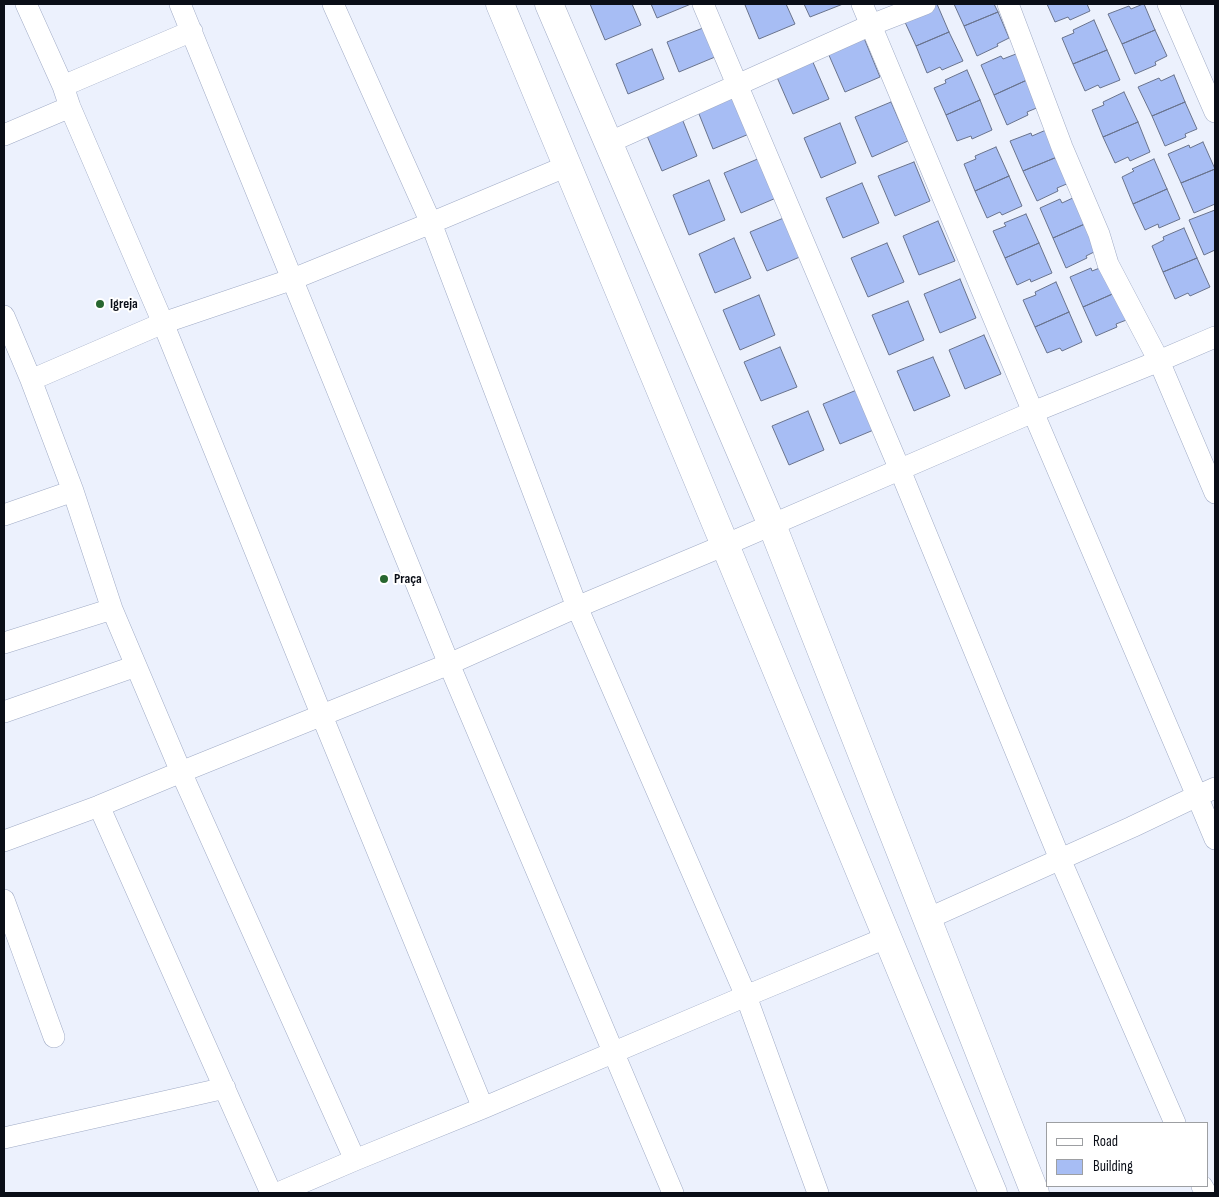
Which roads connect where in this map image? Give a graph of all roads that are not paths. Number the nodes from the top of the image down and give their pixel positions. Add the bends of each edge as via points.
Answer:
1 (26, 4) edge
2 (180, 4) edge
3 (333, 4) edge
4 (500, 4) edge
5 (549, 4) edge
6 (703, 4) edge
7 (862, 4) edge
8 (924, 4) edge
9 (1008, 4) edge
10 (1168, 4) edge
11 (871, 25) junction
12 (192, 31) junction
13 (63, 86) junction
14 (738, 86) junction
15 (70, 107) junction
16 (1215, 112) edge
17 (4, 135) edge
18 (608, 143) junction
19 (567, 166) junction
20 (431, 223) junction
21 (292, 279) junction
22 (4, 316) edge
23 (164, 323) junction
24 (1215, 337) edge
25 (1160, 361) junction
26 (31, 380) junction
27 (1033, 412) junction
28 (900, 470) junction
29 (73, 491) junction
30 (1215, 493) edge
31 (4, 515) edge
32 (772, 525) junction
33 (726, 544) junction
34 (578, 607) junction
35 (112, 609) junction
36 (4, 643) edge
37 (449, 664) junction
38 (136, 666) junction
39 (4, 712) edge
40 (322, 716) junction
41 (181, 772) junction
42 (1206, 792) edge
43 (99, 806) junction
44 (1215, 840) edge
45 (4, 841) edge
46 (1060, 860) junction
47 (4, 900) edge
48 (927, 919) junction
49 (888, 937) junction
50 (746, 996) junction
51 (54, 1037) dead end
52 (614, 1052) junction
53 (225, 1088) junction
54 (483, 1108) junction
55 (1175, 1122) edge
56 (4, 1138) edge
57 (355, 1160) junction
58 (271, 1193) edge
59 (278, 1193) edge
60 (673, 1193) edge
61 (818, 1193) edge
62 (993, 1193) edge
63 (1035, 1193) edge

1 - 13 street
2 - 12 street
3 - 20 street
4 - 19 street
5 - 18 street
6 - 14 street
7 - 11 street
8 - 11 street
9 - 25 street via 1108,264
10 - 16 street
11 - 14 street
11 - 27 street
12 - 13 street
12 - 21 street
13 - 15 street
14 - 18 street
14 - 28 street
15 - 17 street
15 - 23 street
18 - 32 street
19 - 20 street
19 - 33 street
20 - 21 street
20 - 34 street
21 - 23 street
21 - 37 street
22 - 26 street
23 - 26 street
23 - 40 street
24 - 25 street
25 - 27 street
25 - 30 street
26 - 29 street
27 - 28 street
27 - 42 street
28 - 32 street
28 - 46 street
29 - 31 street
29 - 35 street
32 - 33 street
32 - 48 street
33 - 34 street
33 - 49 street
34 - 37 street
34 - 50 street
35 - 36 street
35 - 38 street
37 - 40 street
37 - 52 street
38 - 39 street
38 - 41 street
40 - 41 street
40 - 54 street
41 - 43 street
41 - 57 street
42 - 44 street
42 - 46 street
43 - 45 street
43 - 53 street
46 - 48 street
46 - 55 street
47 - 51 street
48 - 63 street
49 - 50 street
49 - 62 street
50 - 52 street
50 - 61 street
52 - 54 street
52 - 60 street
53 - 56 street
53 - 58 street
54 - 57 street
57 - 59 street

